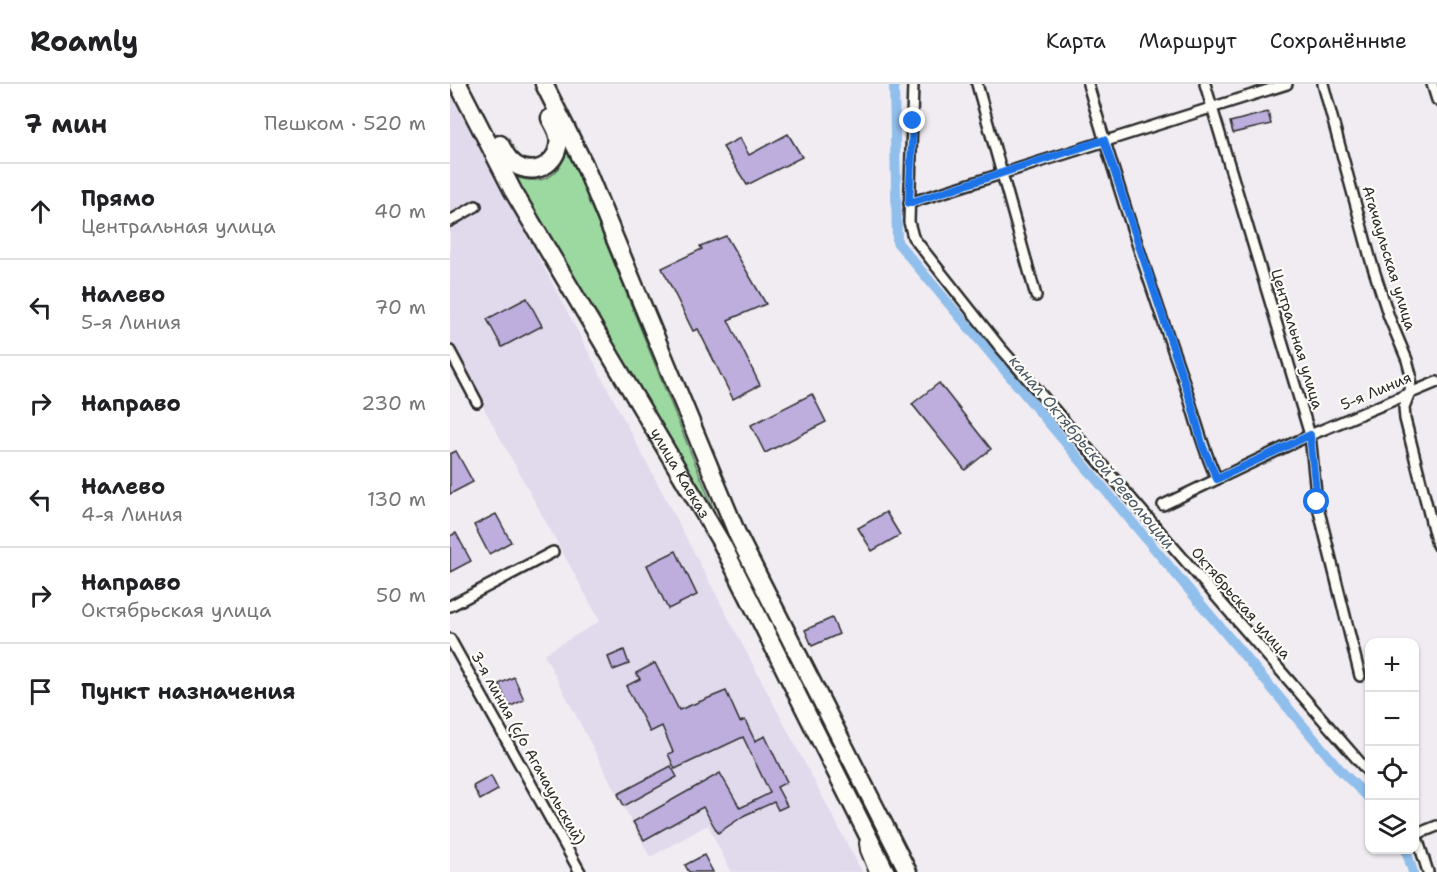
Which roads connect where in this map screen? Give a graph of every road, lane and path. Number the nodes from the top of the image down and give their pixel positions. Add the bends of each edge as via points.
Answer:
1 (458, 84) edge
2 (463, 84) edge
3 (534, 84) edge
4 (544, 84) edge
5 (913, 84) edge
6 (977, 84) edge
7 (1088, 84) edge
8 (1205, 84) edge
9 (1287, 84) edge
10 (1323, 84) edge
11 (1432, 84) edge
12 (1437, 100) edge
13 (1211, 108) junction
14 (1104, 140) junction
15 (1001, 172) junction
16 (909, 203) junction
17 (476, 206) dead end
18 (450, 221) edge
19 (1036, 296) dead end
20 (450, 351) edge
21 (1437, 382) edge
22 (1410, 392) junction
23 (477, 402) dead end
24 (1310, 435) junction
25 (1217, 479) junction
26 (1163, 505) dead end
27 (1437, 545) edge
28 (554, 552) dead end
29 (450, 606) edge
30 (450, 639) edge
31 (1360, 676) dead end
32 (1365, 768) edge
33 (1437, 826) edge
34 (865, 830) junction
35 (1419, 830) edge
36 (1419, 844) edge
37 (580, 872) edge
38 (876, 872) edge
39 (886, 872) edge
40 (908, 872) edge
41 (1428, 872) edge

1 - 34 highway, улица Кавказ via 513,191 722,544
2 - 3 highway via 510,161 532,170 553,159 558,142
4 - 40 highway via 584,164 738,536
5 - 16 street, Октябрьская улица
6 - 15 street
7 - 14 street
8 - 13 street, Центральная улица
9 - 13 street
10 - 22 street, Агачаульская улица via 1371,261 1407,360
11 - 12 street
13 - 14 street
13 - 24 street, Центральная улица
14 - 15 street
14 - 25 street via 1203,447
15 - 16 street
15 - 19 street
16 - 32 street, Октябрьская улица via 914,237 999,346
17 - 18 street
20 - 23 street
21 - 22 street, 5-я Линия
22 - 24 street, 5-я Линия
22 - 27 street, Агачаульская улица via 1404,407 1406,419
24 - 25 street, 5-я Линия
24 - 31 street, Центральная улица via 1317,502
25 - 26 street, 5-я Линия
28 - 29 street
30 - 37 street, 3-я линия (с/о Агачаульский)
33 - 35 street
34 - 38 street via 867,850
34 - 39 highway, улица Кавказ
36 - 41 street

